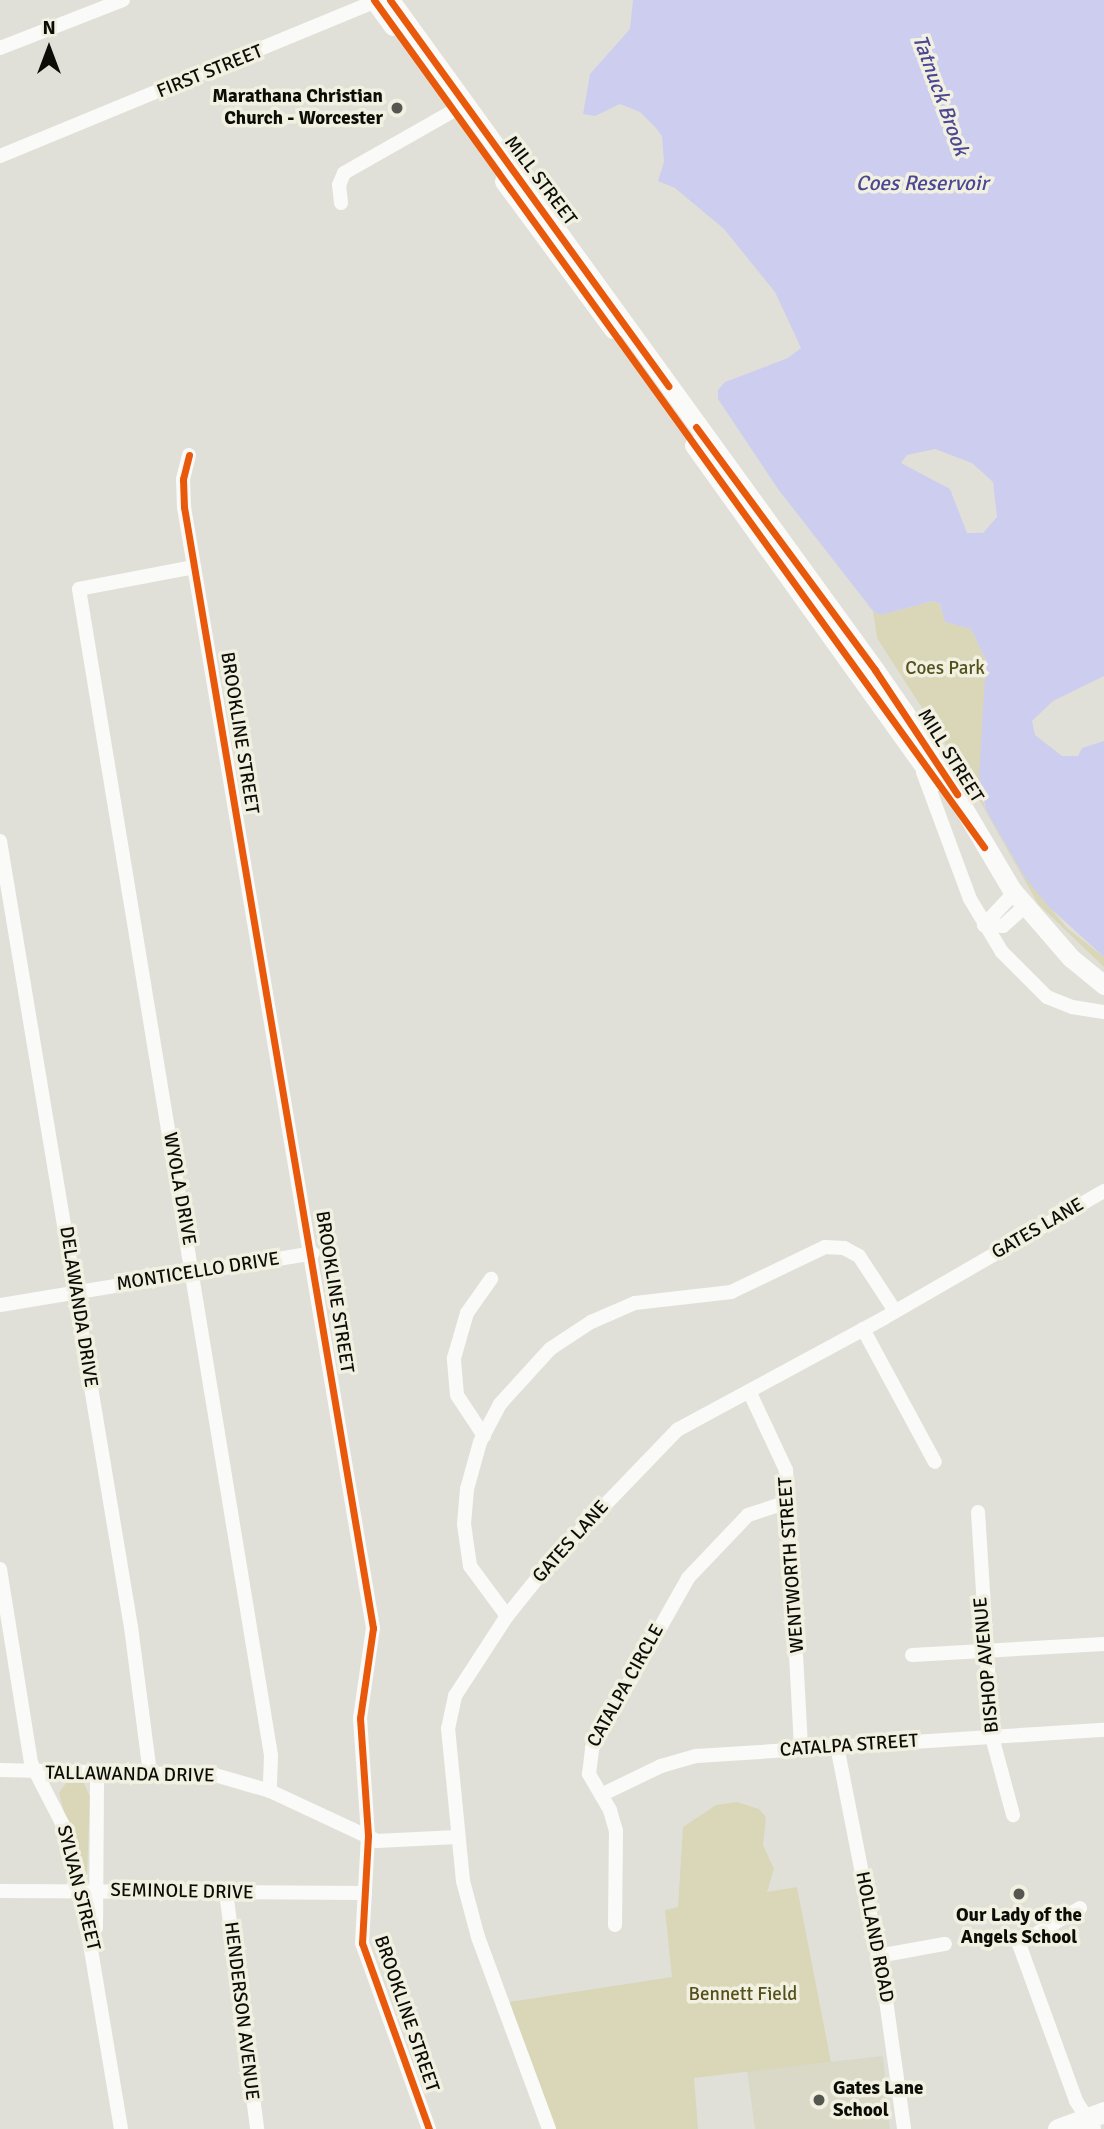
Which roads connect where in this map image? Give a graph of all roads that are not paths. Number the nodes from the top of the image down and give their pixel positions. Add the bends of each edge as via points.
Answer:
1 (123, 0) edge
2 (380, 1) edge
3 (0, 48) edge
4 (460, 107) junction
5 (0, 156) edge
6 (341, 203) dead end
7 (658, 381) junction
8 (189, 455) dead end
9 (194, 567) junction
10 (917, 756) junction
11 (0, 841) edge
12 (984, 847) junction
13 (1020, 900) junction
14 (984, 925) junction
15 (1104, 985) edge
16 (1104, 1012) edge
17 (1104, 1191) edge
18 (313, 1253) junction
19 (194, 1273) junction
20 (491, 1279) dead end
21 (76, 1292) junction
22 (0, 1305) edge
23 (895, 1311) junction
24 (863, 1329) junction
25 (749, 1391) junction
26 (484, 1436) junction
27 (935, 1462) dead end
28 (789, 1502) junction
29 (978, 1512) dead end
30 (0, 1569) edge
31 (507, 1616) junction
32 (1104, 1644) edge
33 (985, 1651) junction
34 (912, 1655) dead end
35 (1104, 1730) edge
36 (992, 1737) junction
37 (837, 1746) junction
38 (801, 1748) junction
39 (0, 1770) edge
40 (36, 1773) junction
41 (97, 1774) junction
42 (150, 1774) junction
43 (270, 1791) junction
44 (601, 1795) junction
45 (1013, 1815) dead end
46 (368, 1836) junction
47 (456, 1837) junction
48 (0, 1891) edge
49 (88, 1891) junction
50 (226, 1892) junction
51 (365, 1894) junction
52 (1080, 1908) dead end
53 (615, 1925) dead end
54 (945, 1944) dead end
55 (878, 1956) junction
56 (1095, 2119) edge
57 (121, 2129) edge
58 (257, 2129) edge
59 (429, 2129) edge
60 (548, 2129) edge
61 (904, 2129) edge
62 (1058, 2129) edge

1 - 3 street
2 - 4 main road, MILL STREET
2 - 5 street, FIRST STREET
4 - 6 street via 344,173 339,185
4 - 7 main road, MILL STREET
7 - 10 main road, MILL STREET
7 - 12 main road, MILL STREET via 922,738
8 - 9 street, BROOKLINE STREET via 184,501
9 - 18 street, BROOKLINE STREET
9 - 19 street, WYOLA DRIVE via 79,589
10 - 12 main road, MILL STREET
10 - 14 street
11 - 21 street, DELAWANDA DRIVE
12 - 13 main road, MILL STREET
13 - 14 street
13 - 15 main road, MILL STREET via 1071,958
14 - 16 street via 1038,990 1072,1007
17 - 23 street, GATES LANE
18 - 19 street, MONTICELLO DRIVE
18 - 46 street, BROOKLINE STREET via 373,1628 360,1718
19 - 21 street, MONTICELLO DRIVE
19 - 43 street, WYOLA DRIVE via 271,1755
20 - 26 street via 462,1322 454,1358 457,1395
21 - 22 street, MONTICELLO DRIVE
21 - 42 street, DELAWANDA DRIVE
23 - 24 street, GATES LANE
23 - 26 street via 869,1266 849,1250 832,1247 810,1252 731,1292 635,1303 591,1322 550,1349 516,1383
24 - 25 street, GATES LANE
24 - 27 street
25 - 28 street, WENTWORTH STREET via 785,1464
25 - 31 street, GATES LANE via 677,1430 552,1560
26 - 31 street via 467,1489 466,1545 474,1573
28 - 38 street, WENTWORTH STREET
28 - 44 street, CATALPA CIRCLE via 748,1515 678,1591 588,1756 589,1774
29 - 33 street, BISHOP AVENUE
30 - 40 street, SYLVAN STREET
31 - 47 street, GATES LANE via 449,1711
32 - 33 street
33 - 34 street
33 - 36 street, BISHOP AVENUE
35 - 36 street, CATALPA STREET
36 - 37 street, CATALPA STREET
36 - 45 street, BISHOP AVENUE
37 - 38 street, CATALPA STREET
37 - 55 street, HOLLAND ROAD
38 - 44 street, CATALPA STREET via 683,1759
39 - 40 street, TALLAWANDA DRIVE
40 - 41 street, TALLAWANDA DRIVE
40 - 49 street, SYLVAN STREET via 63,1825
41 - 42 street, TALLAWANDA DRIVE
41 - 49 street, SYLVAN STREET
42 - 43 street, TALLAWANDA DRIVE via 215,1775
43 - 46 street, TALLAWANDA DRIVE
44 - 53 street, CATALPA CIRCLE via 616,1831
46 - 47 street, TALLAWANDA DRIVE via 377,1841
46 - 51 street, BROOKLINE STREET
47 - 60 street, GATES LANE via 478,1937
48 - 49 street, SEMINOLE DRIVE
49 - 50 street, SEMINOLE DRIVE
49 - 57 street, SYLVAN STREET
50 - 51 street, SEMINOLE DRIVE
50 - 58 street, HENDERSON AVENUE
51 - 59 street, BROOKLINE STREET via 362,1943
52 - 56 street via 1019,1944 1076,2101
54 - 55 street
55 - 61 street, HOLLAND ROAD
56 - 62 highway

